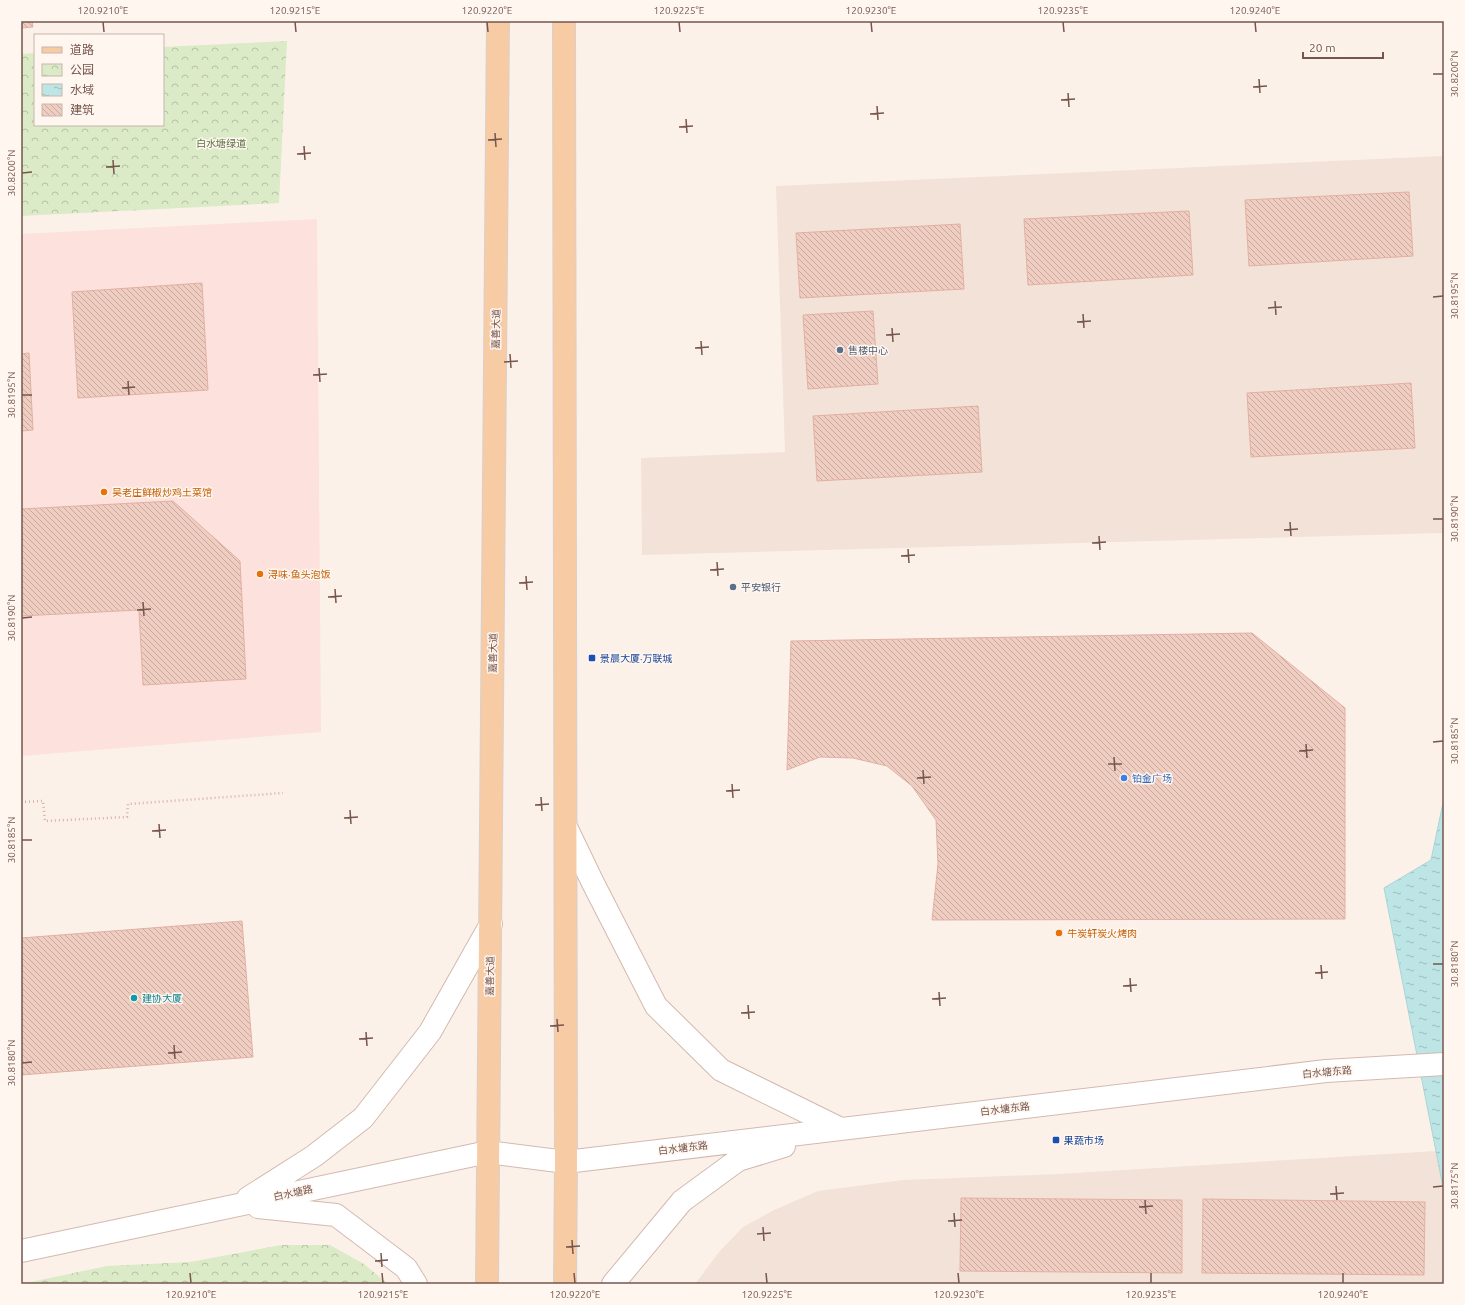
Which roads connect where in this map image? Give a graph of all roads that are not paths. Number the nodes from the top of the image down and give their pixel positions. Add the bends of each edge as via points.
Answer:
1 (498, 21) edge
2 (564, 21) edge
3 (566, 827) junction
4 (490, 924) junction
5 (1444, 1064) edge
6 (840, 1129) junction
7 (488, 1152) junction
8 (566, 1162) junction
9 (237, 1205) junction
10 (21, 1251) edge
11 (416, 1284) edge
12 (487, 1284) edge
13 (565, 1284) edge
14 (613, 1284) edge

1 - 4 main road, 嘉善大道
2 - 3 main road
3 - 6 street via 656,1006 721,1070
3 - 8 main road
4 - 7 main road, 嘉善大道
4 - 9 street via 430,1032 364,1118 314,1156
5 - 6 street, 白水塘东路 via 1326,1071
6 - 8 street, 白水塘东路
6 - 14 street via 738,1160 682,1201
7 - 8 street, 白水塘路
7 - 9 street, 白水塘路
7 - 12 main road, 嘉善大道
8 - 13 main road
9 - 10 street, 白水塘路
9 - 11 street via 336,1215 406,1268

